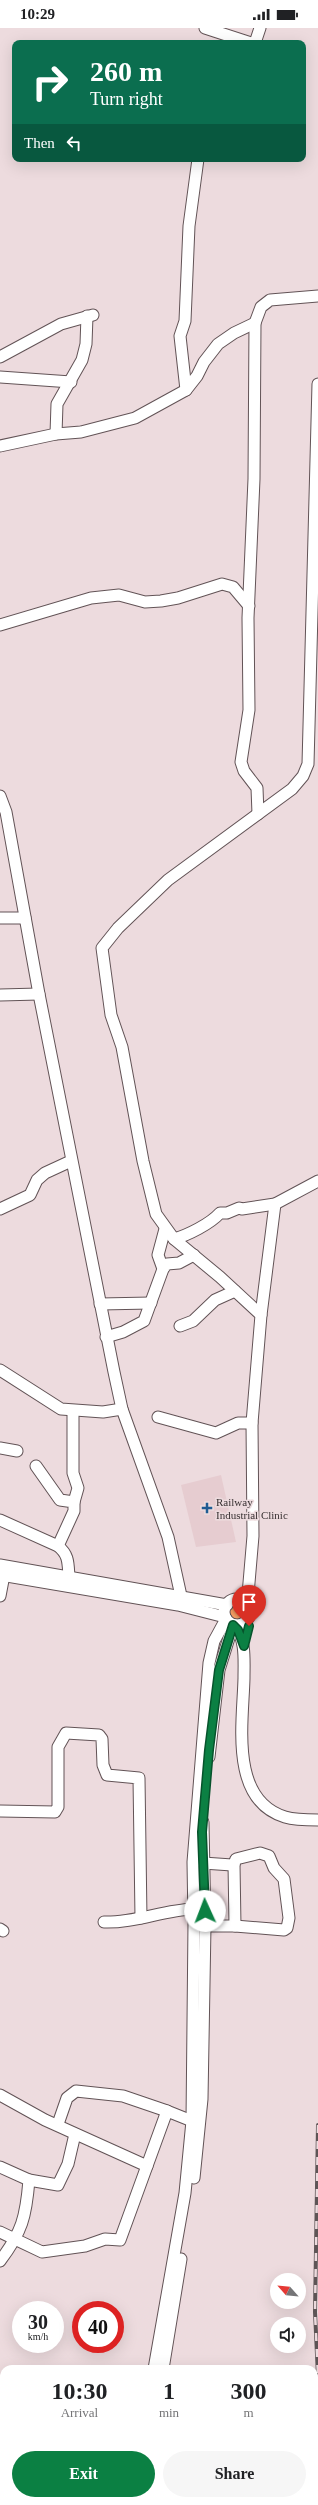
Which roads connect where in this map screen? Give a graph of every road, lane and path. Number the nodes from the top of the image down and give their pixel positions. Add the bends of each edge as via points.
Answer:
1 (205, 28) edge
2 (260, 28) edge
3 (242, 40) edge
4 (256, 40) edge
5 (198, 162) edge
6 (318, 296) edge
7 (255, 323) junction
8 (0, 357) edge
9 (0, 377) edge
10 (71, 382) junction
11 (318, 384) edge
12 (186, 390) junction
13 (56, 434) junction
14 (0, 446) edge
15 (249, 606) junction
16 (0, 625) edge
17 (0, 796) edge
18 (258, 814) junction
19 (0, 918) edge
20 (25, 918) junction
21 (39, 994) junction
22 (0, 995) edge
23 (71, 1161) junction
24 (318, 1181) edge
25 (275, 1204) junction
26 (0, 1209) edge
27 (165, 1229) junction
28 (174, 1239) junction
29 (194, 1255) junction
30 (163, 1269) junction
31 (235, 1291) junction
32 (151, 1303) junction
33 (100, 1304) junction
34 (260, 1315) junction
35 (180, 1326) dead end
36 (106, 1337) junction
37 (0, 1370) edge
38 (122, 1409) junction
39 (73, 1411) junction
40 (158, 1417) dead end
41 (252, 1423) junction
42 (0, 1448) edge
43 (17, 1451) dead end
44 (36, 1466) dead end
45 (74, 1502) junction
46 (0, 1520) edge
47 (58, 1546) junction
48 (1, 1572) edge
49 (69, 1577) junction
50 (247, 1587) junction
51 (0, 1596) edge
52 (181, 1596) junction
53 (231, 1602) junction
54 (248, 1611) junction
55 (230, 1622) junction
56 (244, 1646) junction
57 (0, 1811) edge
58 (318, 1820) edge
59 (204, 1863) junction
60 (234, 1864) junction
61 (194, 1909) junction
62 (141, 1918) junction
63 (104, 1922) dead end
64 (205, 1926) junction
65 (235, 1926) junction
66 (0, 2095) edge
67 (167, 2111) junction
68 (192, 2121) junction
69 (58, 2124) junction
70 (195, 2132) junction
71 (75, 2134) junction
72 (147, 2166) junction
73 (0, 2167) edge
74 (29, 2180) junction
75 (0, 2232) edge
76 (17, 2239) junction
77 (0, 2261) edge
78 (155, 2365) edge
79 (164, 2365) edge

1 - 3 street
2 - 4 street
5 - 12 street via 189,226 185,321 180,336
6 - 7 street via 270,300 260,307
7 - 12 street via 218,344
7 - 15 street via 256,386
8 - 10 street via 61,324 90,315 86,344
9 - 10 street
10 - 13 street via 57,404
11 - 18 street via 308,764 303,776 292,789
12 - 13 street via 135,418 81,432
13 - 14 street
15 - 16 street via 232,588 222,584 161,601 145,602 119,595 91,598
15 - 18 street via 249,710 241,762 244,771 257,788
17 - 20 street via 6,812
18 - 27 street via 168,880 118,928 102,948 111,1015 125,1062 150,1194 156,1214
19 - 20 street
20 - 21 street
21 - 22 street
21 - 23 street
23 - 26 street via 45,1173 30,1195
23 - 33 street
24 - 25 street
25 - 28 street via 220,1213 216,1218
25 - 34 street
27 - 28 street
27 - 30 street via 158,1256
28 - 29 street
29 - 30 street via 178,1263 167,1264
29 - 31 street
30 - 32 street
31 - 34 street
31 - 35 street via 215,1300 193,1322
32 - 33 street
32 - 36 street via 144,1321
33 - 36 street
34 - 41 street
36 - 38 street
37 - 39 street via 61,1409
38 - 39 street via 103,1412
38 - 52 street via 168,1537
39 - 45 street via 73,1473 78,1488
40 - 41 street via 216,1433 238,1423
41 - 50 street via 253,1536
42 - 43 street
44 - 45 street via 60,1500
45 - 47 street via 74,1511
46 - 47 street
47 - 49 street via 68,1560
48 - 49 street
48 - 51 street
48 - 55 street via 178,1605
49 - 52 street
50 - 53 street
50 - 54 street
52 - 53 street
53 - 54 street via 242,1601
53 - 55 street
54 - 55 street via 242,1624
54 - 56 street via 247,1639
55 - 56 street
55 - 59 street via 217,1684 202,1832
55 - 61 street via 214,1641 209,1663 193,1862
56 - 58 street via 243,1750 244,1768 249,1785 265,1807 276,1814
57 - 62 street via 55,1812 58,1807 58,1747 61,1739 66,1733 99,1735 102,1739 103,1765 107,1775 139,1778 137,1798 141,1845
59 - 60 street
59 - 64 street
60 - 65 street
60 - 65 street via 236,1859 260,1853 269,1856 274,1868 284,1879 289,1918 284,1930
61 - 62 street via 176,1909
61 - 68 street
62 - 63 street via 130,1922
64 - 65 street
64 - 70 street via 202,2099
66 - 69 street via 45,2120
67 - 68 street
67 - 69 street via 124,2096 76,2092 67,2098
67 - 72 street
68 - 70 street
69 - 71 street
70 - 78 street
70 - 79 street via 193,2184
71 - 72 street
71 - 74 street via 68,2164 58,2185
72 - 76 street via 120,2240 105,2239 85,2246 42,2252
73 - 74 street
74 - 76 street via 27,2207
75 - 76 street
76 - 77 street

